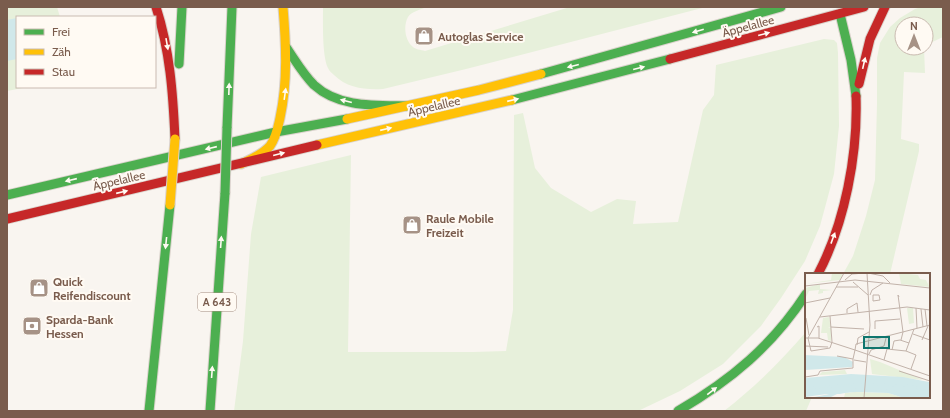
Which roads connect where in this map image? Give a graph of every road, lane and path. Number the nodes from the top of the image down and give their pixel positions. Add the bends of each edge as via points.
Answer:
1 (156, 7) edge
2 (182, 7) edge
3 (232, 7) edge
4 (283, 7) edge
5 (781, 7) edge
6 (864, 7) edge
7 (885, 7) edge
8 (839, 10) edge
9 (286, 47) junction
10 (856, 101) junction
11 (412, 106) junction
12 (276, 132) junction
13 (175, 139) junction
14 (241, 164) junction
15 (7, 195) edge
16 (7, 219) edge
17 (819, 273) edge
18 (805, 295) edge
19 (149, 411) edge
20 (210, 411) edge
21 (678, 411) edge

1 -> 13 main road via 168,46
2 - 13 main road
20 -> 3 main road, A 643, bridge via 225,193
4 - 9 main road
5 -> 11 main road, Äppelallee via 580,64
6 - 8 main road, Äppelallee
10 -> 7 main road via 866,52
8 - 10 main road via 853,69
14 -> 8 main road, Äppelallee via 542,93
11 -> 9 main road via 369,105 332,97 319,89
12 -> 9 main road via 284,99
17 -> 10 main road via 843,207 854,145
11 - 12 main road, Äppelallee
12 - 14 main road via 269,148
12 -> 15 main road, Äppelallee
13 -> 19 main road, bridge
16 -> 14 main road, Äppelallee
21 -> 18 main road via 706,395 739,370 785,323

